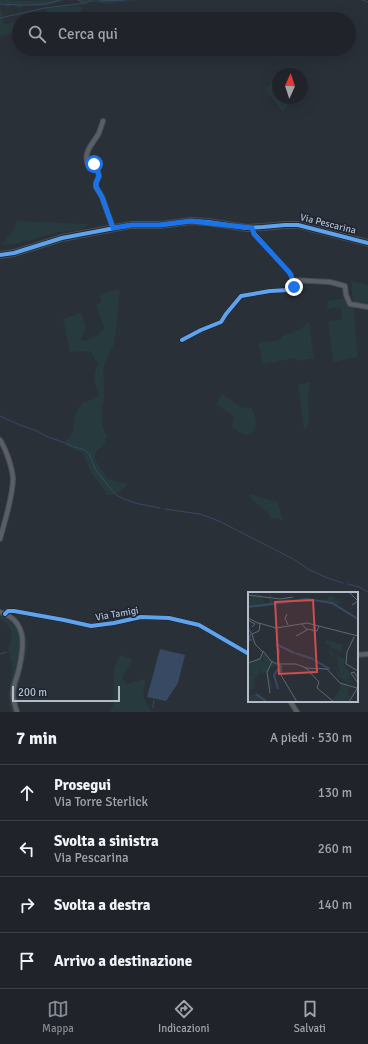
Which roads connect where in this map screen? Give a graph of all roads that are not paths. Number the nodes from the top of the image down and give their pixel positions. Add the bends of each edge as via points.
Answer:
1 (103, 121) dead end
2 (113, 228) junction
3 (252, 228) junction
4 (368, 243) edge
5 (0, 255) edge
6 (293, 280) junction
7 (368, 308) edge
8 (182, 340) dead end
9 (0, 440) edge
10 (0, 539) edge
11 (2, 613) edge
12 (248, 653) edge
13 (368, 654) edge
14 (358, 655) edge
15 (291, 702) edge
16 (16, 712) edge
17 (297, 712) edge

1 - 2 street via 86,159 96,166 99,176 96,187
2 - 3 street, Via Pescarina via 191,221
2 - 5 street, Via Pescarina via 62,238
3 - 4 street, Via Pescarina via 298,225
3 - 6 street via 254,234 289,272
6 - 7 street via 330,282 345,286 350,304
6 - 8 street via 294,287 291,289 241,296 221,322
9 - 10 street via 4,445 13,477
11 - 12 street, Via Tamigi via 14,611 91,626 114,624 141,617 169,618 199,625
11 - 16 street via 17,622 22,638 22,656 13,695
13 - 14 street
15 - 17 street

